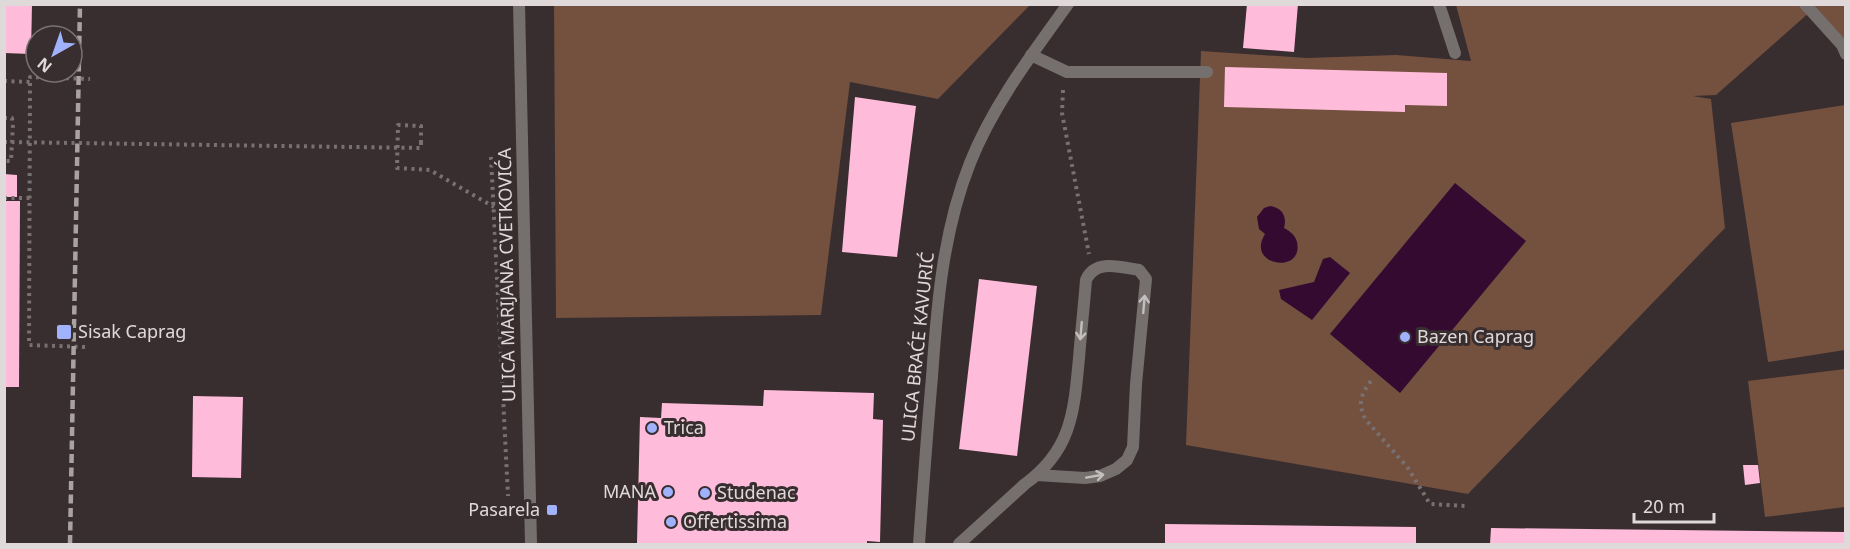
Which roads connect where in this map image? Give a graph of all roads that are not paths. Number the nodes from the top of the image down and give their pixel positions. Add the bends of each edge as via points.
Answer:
1 (519, 4) edge
2 (1068, 4) edge
3 (1439, 4) edge
4 (1805, 4) edge
5 (1455, 53) dead end
6 (1845, 54) edge
7 (1031, 55) junction
8 (1207, 72) dead end
9 (1036, 475) junction
10 (531, 544) edge
11 (919, 544) edge
12 (959, 544) edge

1 - 10 street, ULICA MARIJANA CVETKOVIĆA
2 - 7 street, ULICA BRAĆE KAVURIĆ
3 - 5 street
4 - 6 street via 1842,45
7 - 8 street via 1067,72
7 - 11 street, ULICA BRAĆE KAVURIĆ via 986,129 970,163 951,224 941,274
9 -> 9 street via 1100,476 1127,460 1133,447 1146,279 1138,270 1101,266 1089,273 1072,416 1063,441
9 - 12 street

